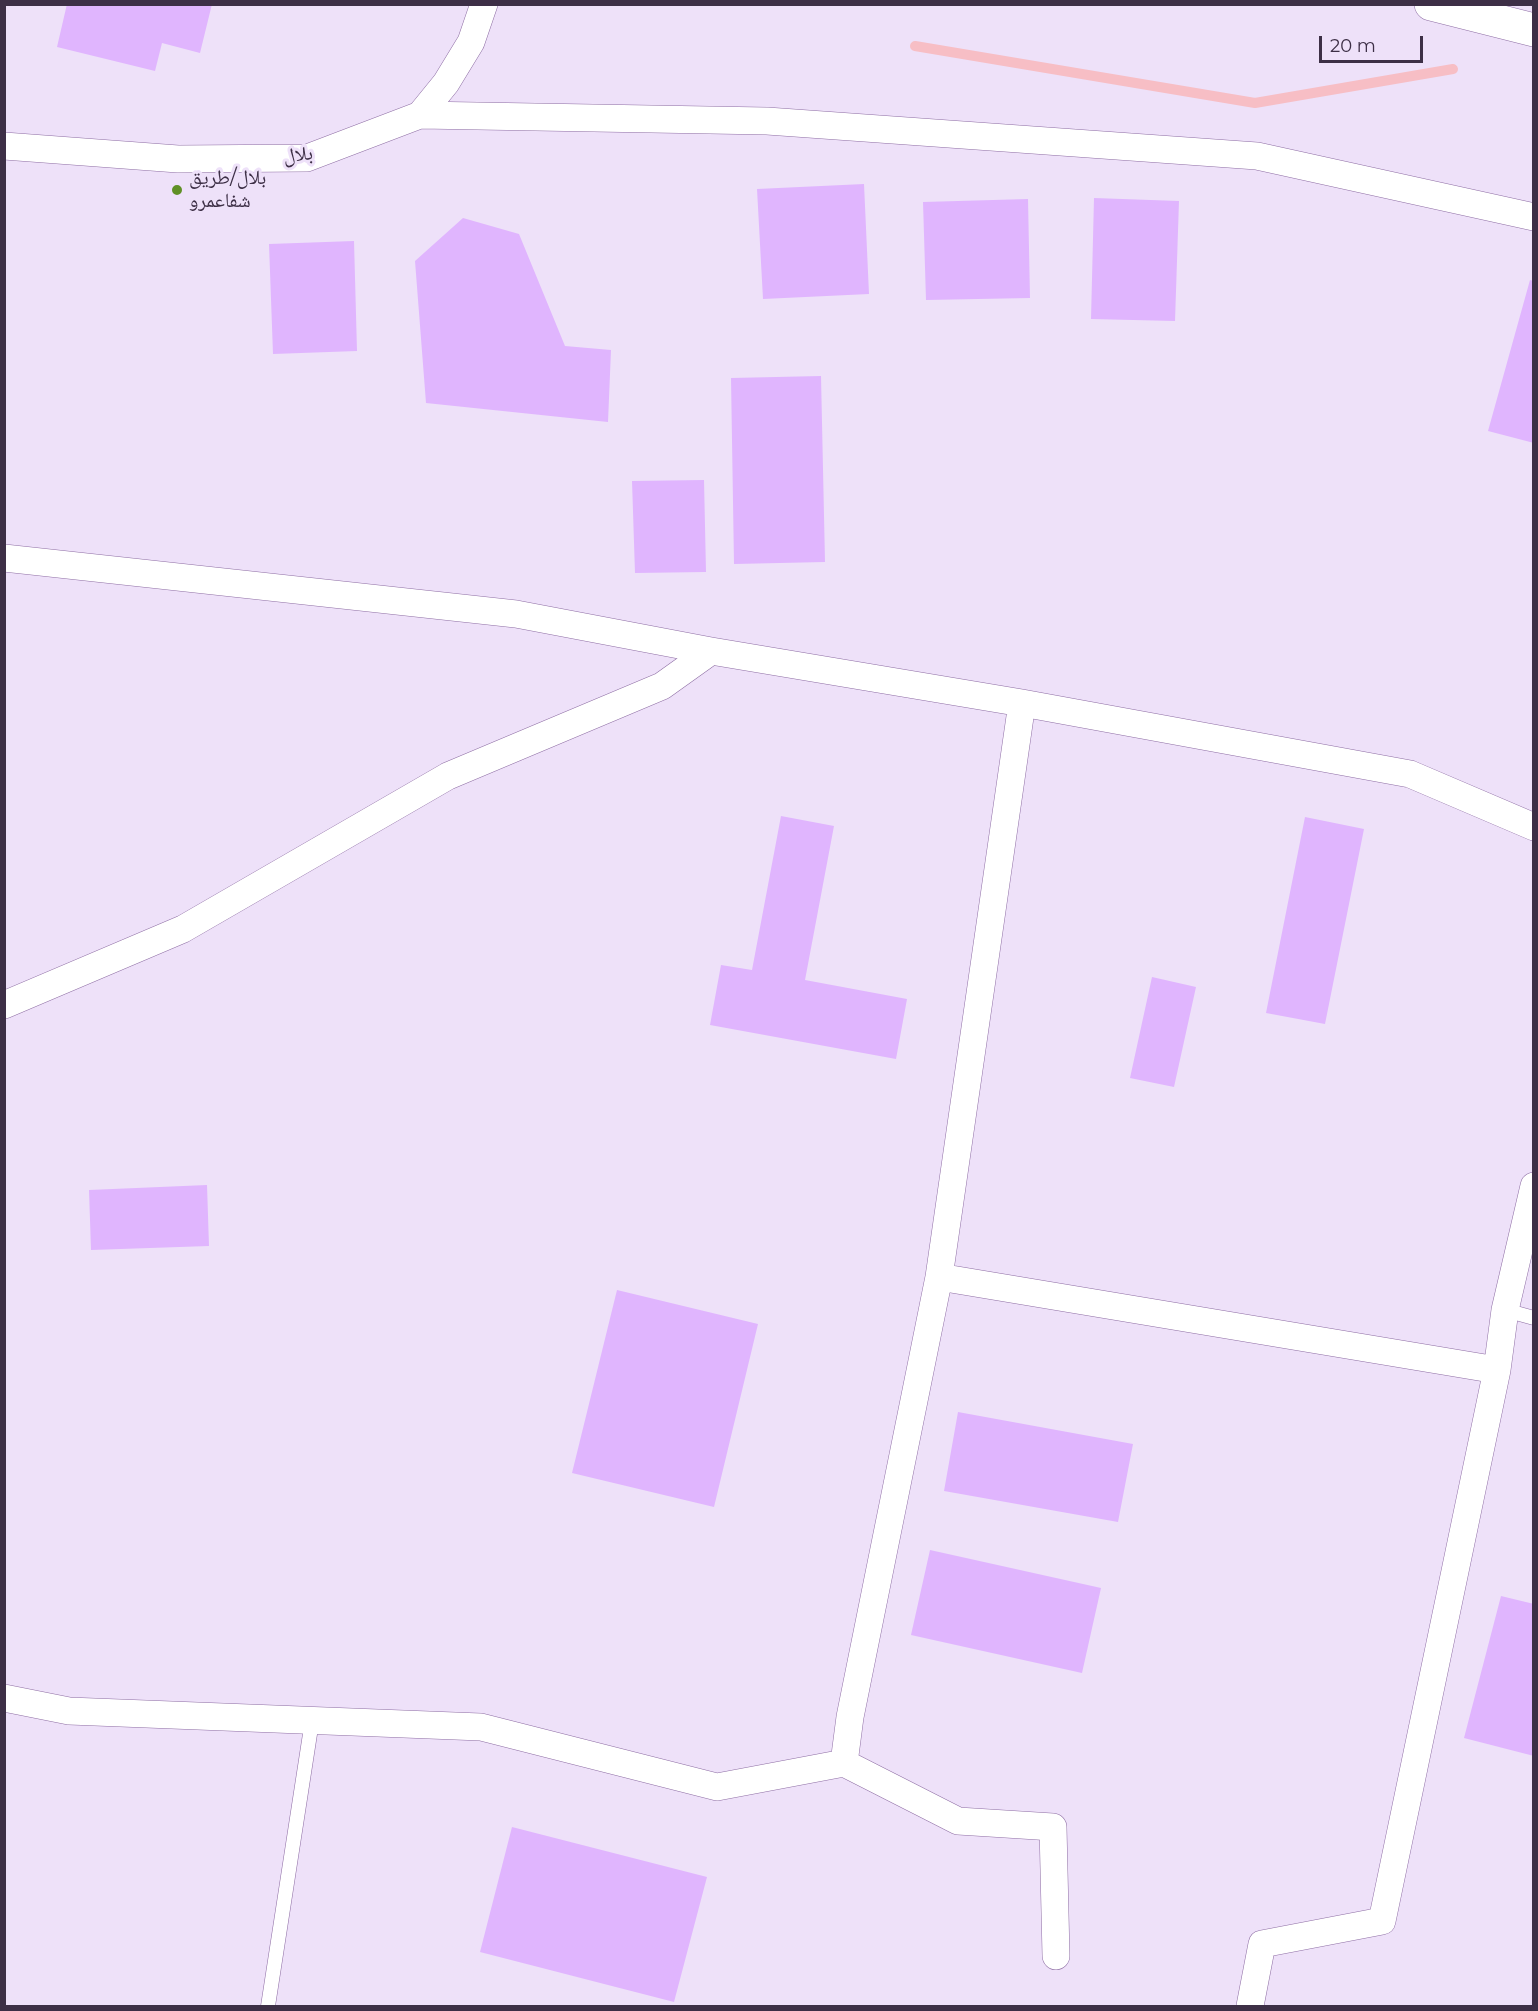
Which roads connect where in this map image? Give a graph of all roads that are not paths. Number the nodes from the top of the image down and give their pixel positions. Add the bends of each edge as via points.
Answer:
1 (484, 4) edge
2 (1431, 4) edge
3 (1533, 30) edge
4 (420, 115) junction
5 (4, 146) edge
6 (1533, 217) edge
7 (4, 558) edge
8 (711, 651) junction
9 (1022, 703) junction
10 (1533, 828) edge
11 (4, 1005) edge
12 (1533, 1186) edge
13 (939, 1277) junction
14 (1505, 1310) junction
15 (1533, 1318) edge
16 (1497, 1370) junction
17 (4, 1698) edge
18 (312, 1721) junction
19 (844, 1763) junction
20 (1056, 1956) dead end
21 (268, 2007) edge
22 (1250, 2007) edge

1 - 4 street via 471,42
2 - 3 main road
4 - 5 street, بلال via 307,158 178,159
4 - 6 street via 767,121 1257,156
7 - 8 street via 516,614
8 - 9 street
8 - 11 street via 662,686 448,776 183,929
9 - 10 street via 1410,774
9 - 13 street
12 - 14 street
13 - 16 street
13 - 19 street via 852,1706
14 - 15 lane
14 - 16 street
16 - 22 street via 1383,1921 1262,1944
17 - 18 street via 69,1711
18 - 19 street via 481,1727 717,1787
18 - 21 lane
19 - 20 street via 958,1821 1053,1827

